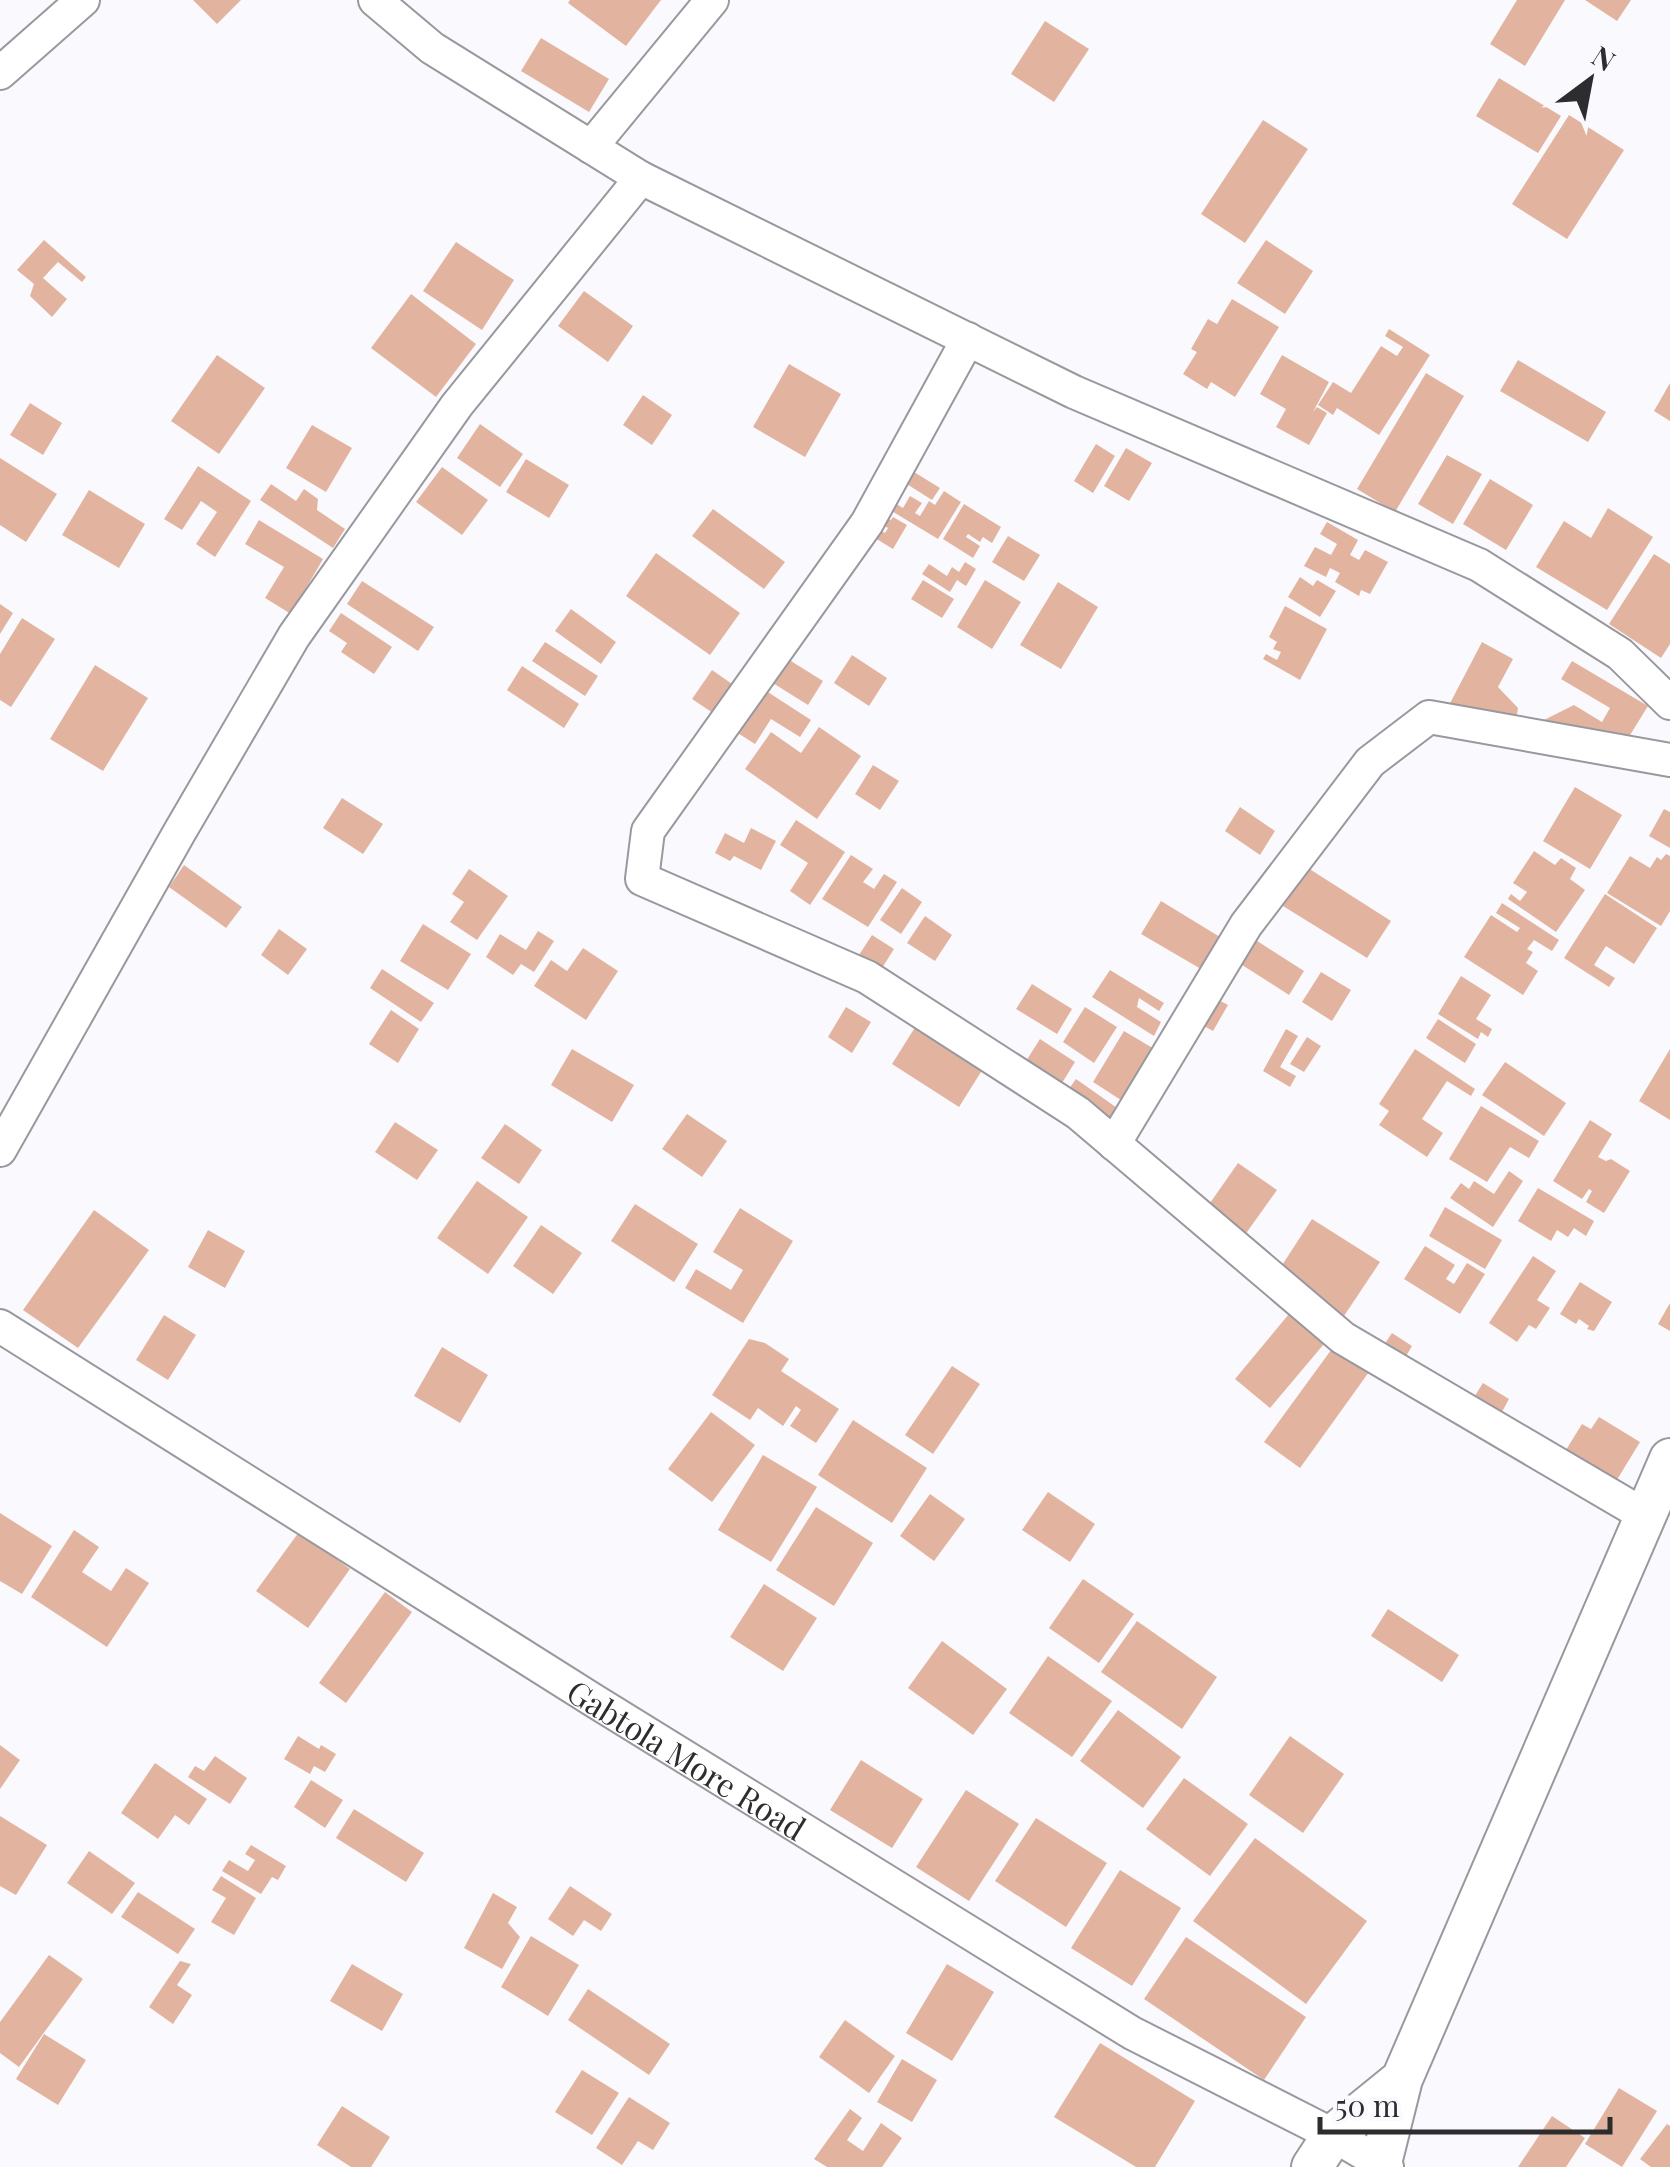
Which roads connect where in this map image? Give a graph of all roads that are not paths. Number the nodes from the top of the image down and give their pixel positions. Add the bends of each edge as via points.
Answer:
1 (83, 0) edge
2 (375, 0) edge
3 (712, 0) edge
4 (0, 73) edge
5 (592, 147) junction
6 (642, 178) junction
7 (968, 339) junction
8 (1670, 703) edge
9 (1670, 760) edge
10 (1114, 1144) junction
11 (0, 1150) edge
12 (0, 1326) edge
13 (1670, 1459) edge
14 (1646, 1516) junction
15 (1402, 2079) junction
16 (1322, 2151) edge
17 (1383, 2166) edge

1 - 4 street
2 - 5 street via 432,48
3 - 5 street
5 - 6 street
6 - 7 street
6 - 11 street via 457,405 294,636
7 - 8 street via 1074,392 1479,565 1620,654
7 - 10 street via 867,522 648,831 642,878 867,977 1078,1113
9 - 10 street via 1430,716 1370,762 1246,925
10 - 14 street via 1343,1338
12 - 16 street, Gabtola More Road
13 - 14 street
14 - 15 street
15 - 16 street
15 - 17 street
16 - 17 street, Gabtola More Road

